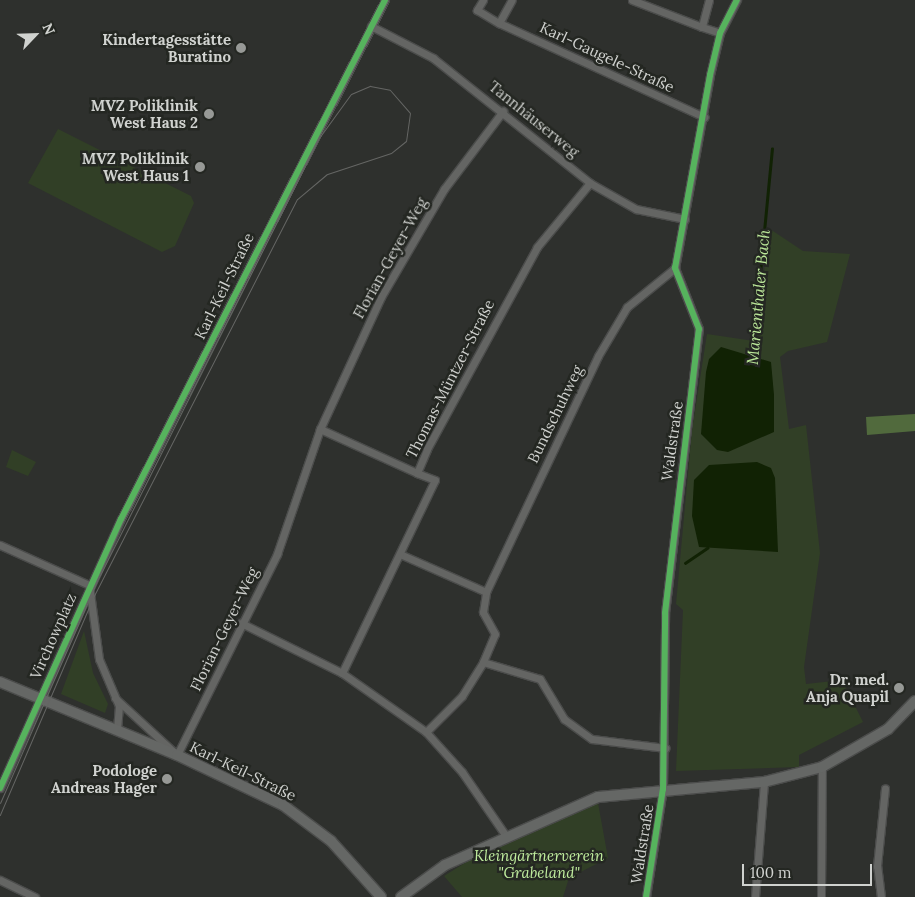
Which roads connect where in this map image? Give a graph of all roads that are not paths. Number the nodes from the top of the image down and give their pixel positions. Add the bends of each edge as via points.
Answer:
1 (385, 0) edge
2 (483, 0) edge
3 (512, 0) edge
4 (632, 0) edge
5 (709, 0) edge
6 (737, 0) edge
7 (499, 23) junction
8 (371, 26) junction
9 (702, 26) junction
10 (720, 33) junction
11 (503, 111) junction
12 (704, 117) junction
13 (590, 183) junction
14 (685, 219) junction
15 (675, 268) junction
16 (320, 429) junction
17 (417, 473) junction
18 (0, 545) edge
19 (400, 554) junction
20 (89, 585) junction
21 (486, 592) junction
22 (241, 623) junction
23 (483, 662) junction
24 (342, 673) junction
25 (0, 682) edge
26 (39, 698) junction
27 (115, 698) junction
28 (915, 701) edge
29 (117, 730) junction
30 (426, 732) junction
31 (665, 748) junction
32 (177, 755) junction
33 (822, 767) junction
34 (764, 782) junction
35 (0, 788) edge
36 (884, 788) dead end
37 (663, 789) junction
38 (506, 836) junction
39 (0, 880) edge
40 (35, 897) edge
41 (382, 897) edge
42 (401, 897) edge
43 (646, 897) edge
44 (755, 897) edge
45 (821, 897) edge
46 (881, 897) edge

1 - 8 street, Karl-Keil-Straße
2 - 7 street, Karl-Gaugele-Straße via 477,10
3 - 7 street
4 - 9 street
5 - 9 street
6 - 10 street
7 - 12 street, Karl-Gaugele-Straße
8 - 11 street, Tannhäuserweg via 433,58
8 - 20 street, Karl-Keil-Straße
9 - 10 street
10 - 12 street
11 - 13 street, Tannhäuserweg
11 - 16 street, Florian-Geyer-Weg via 444,189 396,272
12 - 14 street
13 - 14 street, Tannhäuserweg via 636,209
13 - 17 street, Thomas-Müntzer-Straße via 536,247
14 - 15 street
15 - 21 street, Bundschuhweg via 637,295 618,321
15 - 31 street, Waldstraße via 699,328 665,613
16 - 17 street
16 - 22 street, Florian-Geyer-Weg via 295,510
17 - 19 street, Thomas-Müntzer-Straße via 435,480
18 - 20 street
19 - 21 street
19 - 24 street, Thomas-Müntzer-Straße
20 - 26 street, Virchowplatz
20 - 27 street, Karl-Keil-Straße via 99,659
21 - 23 street, Bundschuhweg via 483,612 495,634
22 - 24 street
22 - 32 street, Florian-Geyer-Weg
23 - 30 street, Bundschuhweg via 462,696
23 - 31 street via 540,679 564,719 592,739
24 - 30 street
25 - 26 street
26 - 29 street
26 - 35 street, Virchowplatz
27 - 29 street, Karl-Keil-Straße via 120,720
27 - 32 street, Karl-Keil-Straße
28 - 33 street via 888,729
29 - 32 street, Karl-Keil-Straße
30 - 38 street via 472,784
31 - 37 street, Waldstraße
32 - 41 street, Karl-Keil-Straße via 254,790 305,820 350,860
33 - 34 street
33 - 45 street
34 - 37 street
34 - 44 street
36 - 46 street via 878,866
37 - 38 street via 598,797
37 - 43 street, Waldstraße
38 - 42 street via 431,873
39 - 40 street

